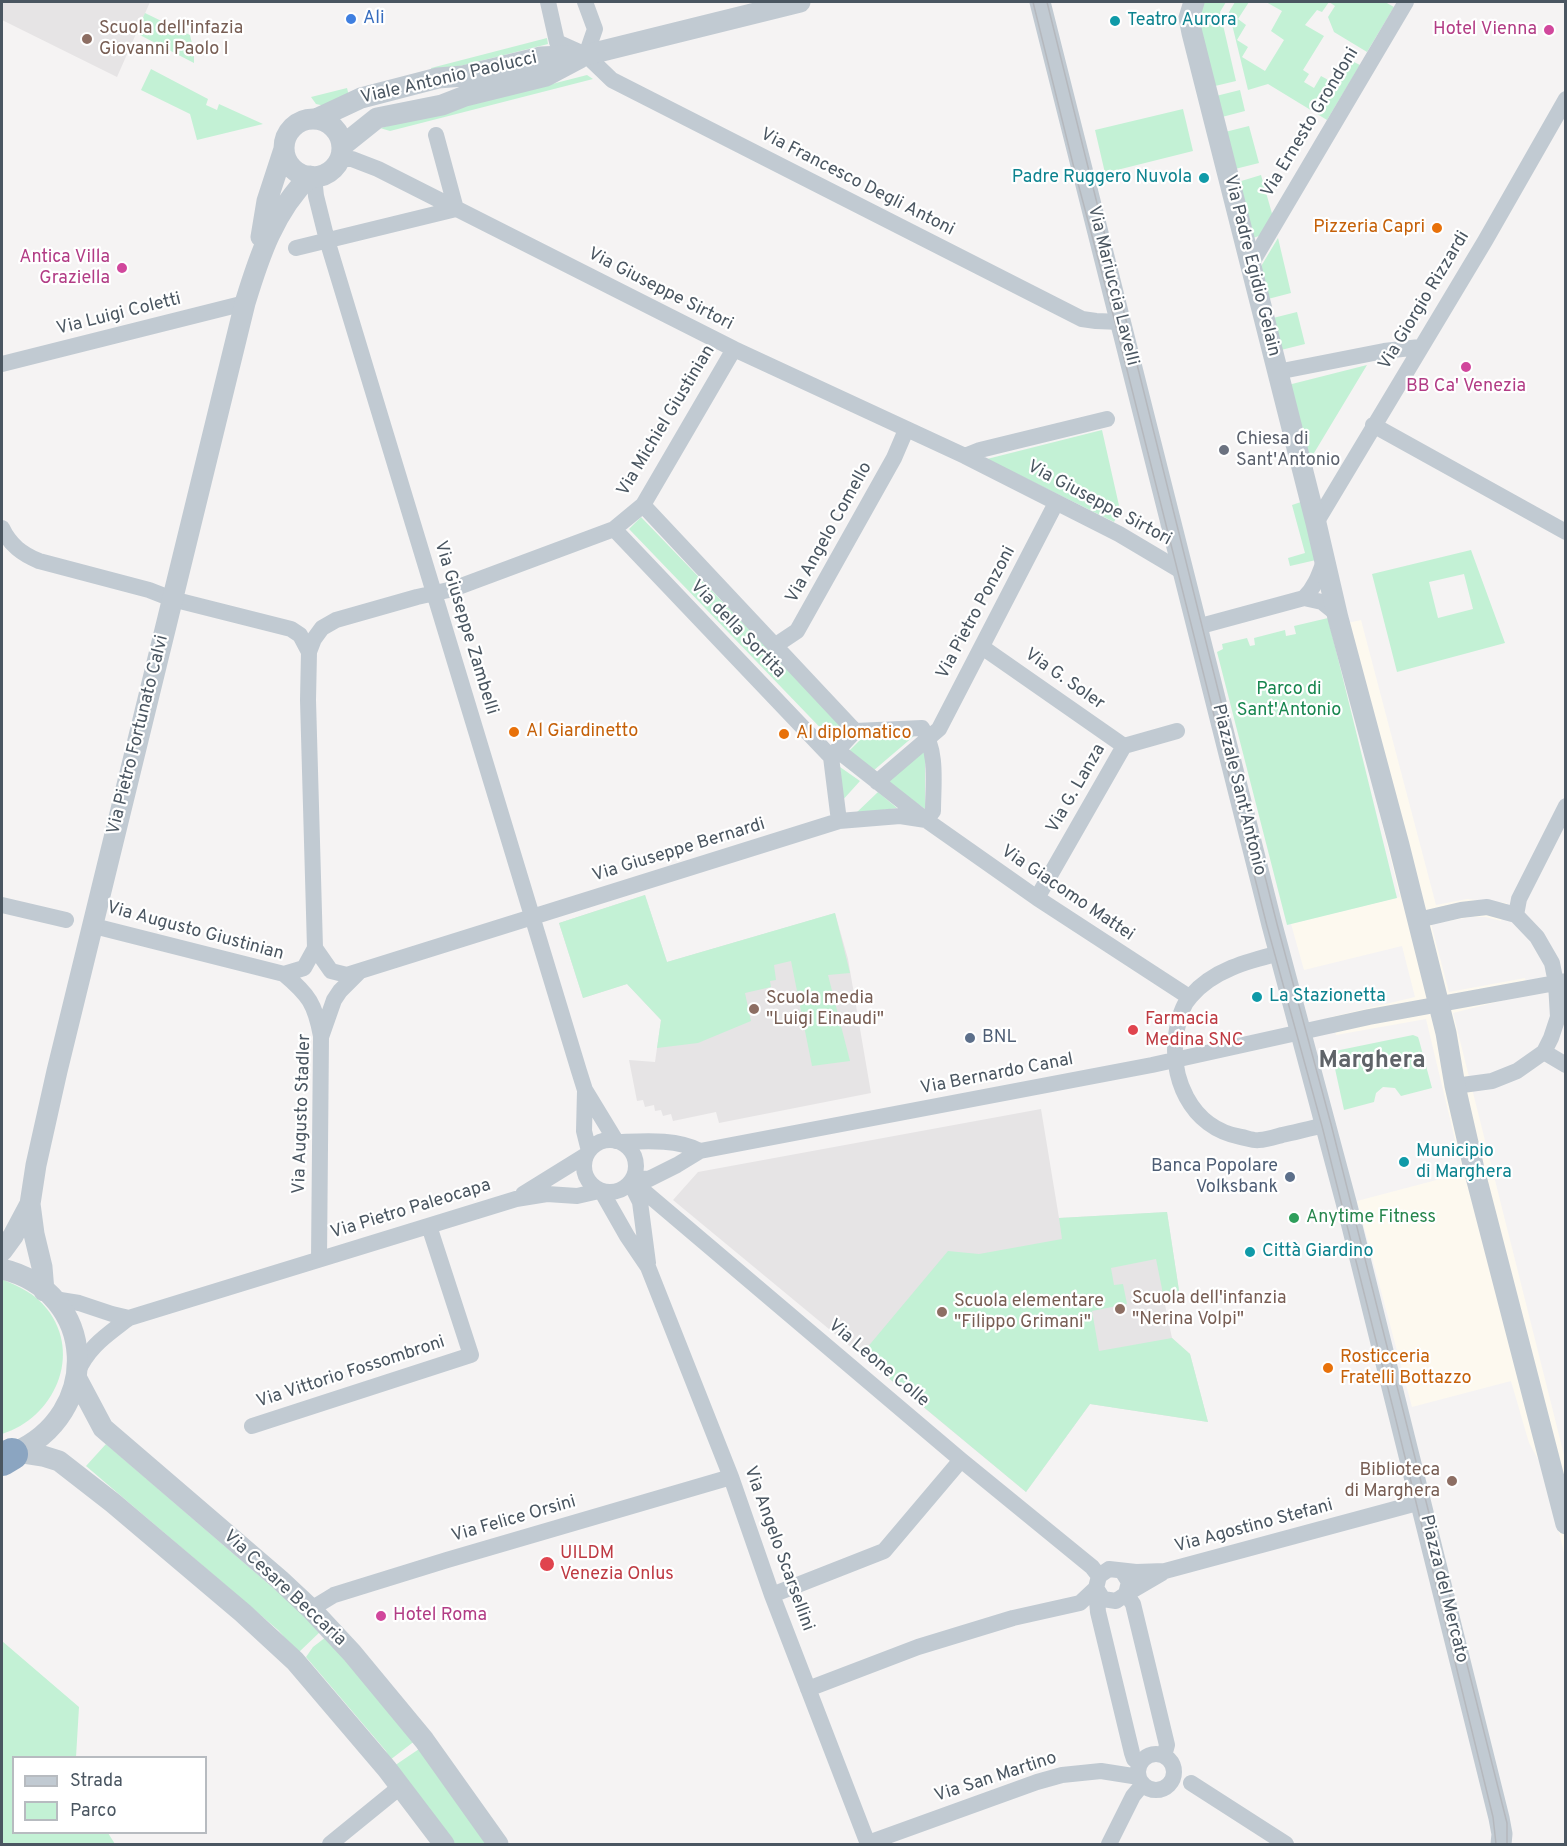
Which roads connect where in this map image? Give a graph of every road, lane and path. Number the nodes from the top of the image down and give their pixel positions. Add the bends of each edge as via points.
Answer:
1 (548, 2) edge
2 (585, 2) edge
3 (800, 2) edge
4 (1040, 2) edge
5 (1406, 2) edge
6 (1190, 4) edge
7 (586, 55) junction
8 (1566, 99) edge
9 (316, 119) junction
10 (1560, 120) edge
11 (436, 135) dead end
12 (284, 149) junction
13 (340, 153) junction
14 (312, 177) junction
15 (456, 209) junction
16 (327, 240) junction
17 (296, 248) dead end
18 (1251, 266) junction
19 (256, 268) junction
20 (245, 303) junction
21 (1121, 322) junction
22 (1420, 347) junction
23 (734, 350) junction
24 (2, 364) edge
25 (1277, 372) junction
26 (1107, 419) dead end
27 (1373, 425) junction
28 (906, 430) junction
29 (965, 456) junction
30 (1056, 503) junction
31 (644, 505) junction
32 (1316, 523) junction
33 (2, 528) edge
34 (614, 529) junction
35 (1566, 532) edge
36 (1324, 561) junction
37 (1183, 572) junction
38 (434, 593) junction
39 (1304, 598) junction
40 (172, 599) junction
41 (1337, 614) junction
42 (1197, 627) junction
43 (776, 645) junction
44 (982, 647) junction
45 (309, 652) junction
46 (855, 730) junction
47 (1177, 731) dead end
48 (928, 738) junction
49 (1124, 746) junction
50 (834, 753) junction
51 (877, 782) junction
52 (1566, 807) edge
53 (926, 820) junction
54 (839, 821) junction
55 (1037, 898) junction
56 (2, 905) edge
57 (1516, 915) junction
58 (531, 917) junction
59 (66, 920) dead end
60 (1418, 920) junction
61 (94, 926) junction
62 (315, 948) junction
63 (1280, 953) junction
64 (362, 970) junction
65 (284, 974) junction
66 (1561, 982) edge
67 (1189, 997) junction
68 (1438, 1005) junction
69 (1300, 1032) junction
70 (321, 1037) junction
71 (1544, 1052) junction
72 (1175, 1060) junction
73 (1566, 1065) edge
74 (1455, 1086) junction
75 (585, 1090) junction
76 (1326, 1125) junction
77 (619, 1142) junction
78 (700, 1151) junction
79 (588, 1153) junction
80 (632, 1181) junction
81 (601, 1191) junction
82 (516, 1199) junction
83 (30, 1204) junction
84 (429, 1226) junction
85 (2, 1251) edge
86 (319, 1259) junction
87 (648, 1267) junction
88 (2, 1269) edge
89 (49, 1295) junction
90 (129, 1318) junction
91 (77, 1376) junction
92 (252, 1426) dead end
93 (8, 1455) edge
94 (961, 1460) junction
95 (731, 1477) junction
96 (1421, 1502) junction
97 (1566, 1524) edge
98 (1122, 1571) junction
99 (1165, 1571) junction
100 (1098, 1582) junction
101 (1126, 1594) junction
102 (772, 1595) junction
103 (311, 1609) junction
104 (808, 1689) junction
105 (1169, 1761) junction
106 (1141, 1775) junction
107 (1191, 1783) junction
108 (400, 1787) junction
109 (1162, 1788) junction
110 (868, 1844) edge
111 (330, 1845) edge
112 (444, 1845) edge
113 (498, 1845) edge
114 (1109, 1845) edge
115 (1286, 1845) edge
116 (1501, 1845) edge

1 - 7 street via 557,42
2 - 7 street via 595,29
3 - 7 street, Viale Antonio Paolucci
4 - 21 street, Via Mariuccia Lavelli
5 - 18 street, Via Ernesto Grondoni
6 - 18 street, Via Padre Egidio Gelain via 1192,33
7 - 9 street, Viale Antonio Paolucci via 541,57 463,76 438,78 361,98
7 - 13 street, Viale Antonio Paolucci via 546,76 442,105 377,118
7 - 21 street, Via Francesco Degli Antoni via 612,81 1082,319
8 - 10 street, Via Giorgio Rizzardi
9 - 12 street via 291,128
9 - 13 street via 336,130
10 - 22 street, Via Giorgio Rizzardi
11 - 15 street
12 - 14 street via 293,169
12 - 19 street, Via Pietro Fortunato Calvi via 267,201
13 - 14 street via 331,170
13 - 15 street, Via Giuseppe Sirtori
14 - 16 street, Via Giuseppe Zambelli
14 - 19 street, Via Pietro Fortunato Calvi via 300,186 278,217
15 - 16 street
15 - 23 street, Via Giuseppe Sirtori
16 - 17 street
16 - 38 street, Via Giuseppe Zambelli
18 - 25 street, Via Padre Egidio Gelain
19 - 20 street, Via Pietro Fortunato Calvi
20 - 24 street, Via Luigi Coletti
20 - 40 street, Via Pietro Fortunato Calvi
21 - 37 street, Via Mariuccia Lavelli
22 - 25 street
22 - 27 street, Via Giorgio Rizzardi
23 - 28 street, Via Giuseppe Sirtori
23 - 31 street, Via Michiel Giustinian
25 - 32 street, Via Padre Egidio Gelain
26 - 29 street, Via Giuseppe Sirtori
27 - 32 street, Via Giorgio Rizzardi
27 - 35 street
28 - 29 street, Via Giuseppe Sirtori
28 - 43 street, Via Angelo Comello via 797,631
29 - 30 street, Via Giuseppe Sirtori
30 - 37 street, Via Giuseppe Sirtori
30 - 44 street, Via Pietro Ponzoni
31 - 34 street, Via Michiel Giustinian
31 - 43 street, Via della Sortita
32 - 36 street
33 - 40 street via 14,546 39,561
34 - 38 street, Via Michiel Giustinian
34 - 50 street, Via della Sortita
36 - 39 street via 1312,590
36 - 41 street
37 - 42 street, Piazzale Sant'Antonio
38 - 45 street, Via Michiel Giustinian via 336,620 322,628
38 - 58 street, Via Giuseppe Zambelli
39 - 41 street via 1322,602
39 - 42 street
40 - 45 street via 291,629 300,635
40 - 61 street, Via Pietro Fortunato Calvi
41 - 60 street
42 - 63 street, Piazzale Sant'Antonio
43 - 46 street, Via della Sortita
44 - 48 street, Via Pietro Ponzoni via 939,729
44 - 49 street, Via G. Soler
45 - 62 street
46 - 48 street via 922,728
46 - 50 street
47 - 49 street, Via G. Lanza
48 - 51 street, Via Pietro Ponzoni
48 - 53 street via 932,749 933,811
49 - 55 street, Via G. Lanza
50 - 51 street, Via della Sortita
50 - 54 street
51 - 53 street, Via Giacomo Mattei
52 - 57 street via 1520,899
53 - 54 street, Via Giuseppe Bernardi via 900,816
53 - 55 street, Via Giacomo Mattei
54 - 58 street, Via Giuseppe Bernardi
55 - 67 street, Via Giacomo Mattei
56 - 59 street
57 - 60 street via 1487,907
57 - 66 street via 1538,937
58 - 64 street
58 - 75 street, Via Giuseppe Zambelli
60 - 68 street
61 - 65 street, Via Augusto Giustinian
61 - 83 street, Via Pietro Fortunato Calvi via 55,1081
62 - 64 street via 331,971 347,975
62 - 65 street via 304,968
63 - 67 street via 1233,967
63 - 69 street, Piazzale Sant'Antonio
64 - 70 street, Via Augusto Stadler via 334,1000
65 - 70 street, Via Augusto Giustinian via 310,1001 317,1013
66 - 68 street, Via Bernardo Canal
66 - 71 street via 1558,1017
67 - 72 street via 1179,1020
68 - 69 street, Via Bernardo Canal
68 - 74 street
69 - 72 street, Via Bernardo Canal
69 - 76 street, Piazza del Mercato
70 - 86 street, Via Augusto Stadler
71 - 73 street
71 - 74 street via 1517,1071 1492,1081
72 - 76 street via 1189,1103 1199,1116 1232,1136 1258,1140
72 - 78 street, Via Bernardo Canal
74 - 97 street
75 - 77 street, Via Giuseppe Zambelli
75 - 79 street, Via Giuseppe Zambelli
76 - 96 street, Piazza del Mercato
77 - 78 street, Via Bernardo Canal via 649,1140 687,1145
77 - 79 street via 601,1142
77 - 80 street via 635,1158 637,1168
78 - 80 street, Via Bernardo Canal via 650,1179
79 - 81 street via 585,1175
79 - 82 street, Via Pietro Paleocapa
80 - 81 street via 619,1192
80 - 87 street, Via Angelo Scarsellini via 640,1203
80 - 94 street, Via Leone Colle
81 - 82 street, Via Pietro Paleocapa
81 - 87 street, Via Angelo Scarsellini
82 - 84 street, Via Pietro Paleocapa
83 - 85 street, Via Pietro Fortunato Calvi
83 - 89 street, Via Pietro Fortunato Calvi
84 - 86 street, Via Pietro Paleocapa
84 - 92 street, Via Vittorio Fossombroni via 471,1355
86 - 90 street, Via Pietro Paleocapa
87 - 95 street, Via Angelo Scarsellini
88 - 89 street via 23,1276
89 - 90 street
89 - 91 street via 68,1321 74,1337
90 - 91 street via 95,1344
91 - 93 street via 68,1403 54,1426 40,1439
91 - 103 street, Via Cesare Beccaria via 103,1428
93 - 108 street via 43,1456 59,1461 243,1613 295,1661
94 - 100 street, Via Leone Colle via 1092,1567
94 - 102 street via 884,1551
95 - 102 street, Via Angelo Scarsellini
95 - 103 street, Via Felice Orsini via 334,1595
96 - 99 street, Via Agostino Stefani
96 - 116 street, Piazza del Mercato via 1499,1818
98 - 99 street, Via Agostino Stefani
98 - 100 street via 1109,1569
98 - 101 street via 1129,1582
99 - 101 street, Via Agostino Stefani
100 - 101 street via 1103,1599 1116,1601
100 - 104 street via 1080,1603 1013,1618 918,1647
100 - 106 street via 1098,1612 1132,1753
101 - 105 street via 1133,1604
102 - 104 street, Via Angelo Scarsellini
103 - 113 street, Via Cesare Beccaria via 424,1740
104 - 110 street, Via Angelo Scarsellini
105 - 106 street via 1153,1754 1143,1759
105 - 107 street
105 - 109 street via 1173,1777
106 - 109 street via 1152,1789
106 - 110 street, Via San Martino via 1101,1771 1062,1775
106 - 114 street
107 - 109 street
107 - 115 street
108 - 111 street
108 - 112 street

